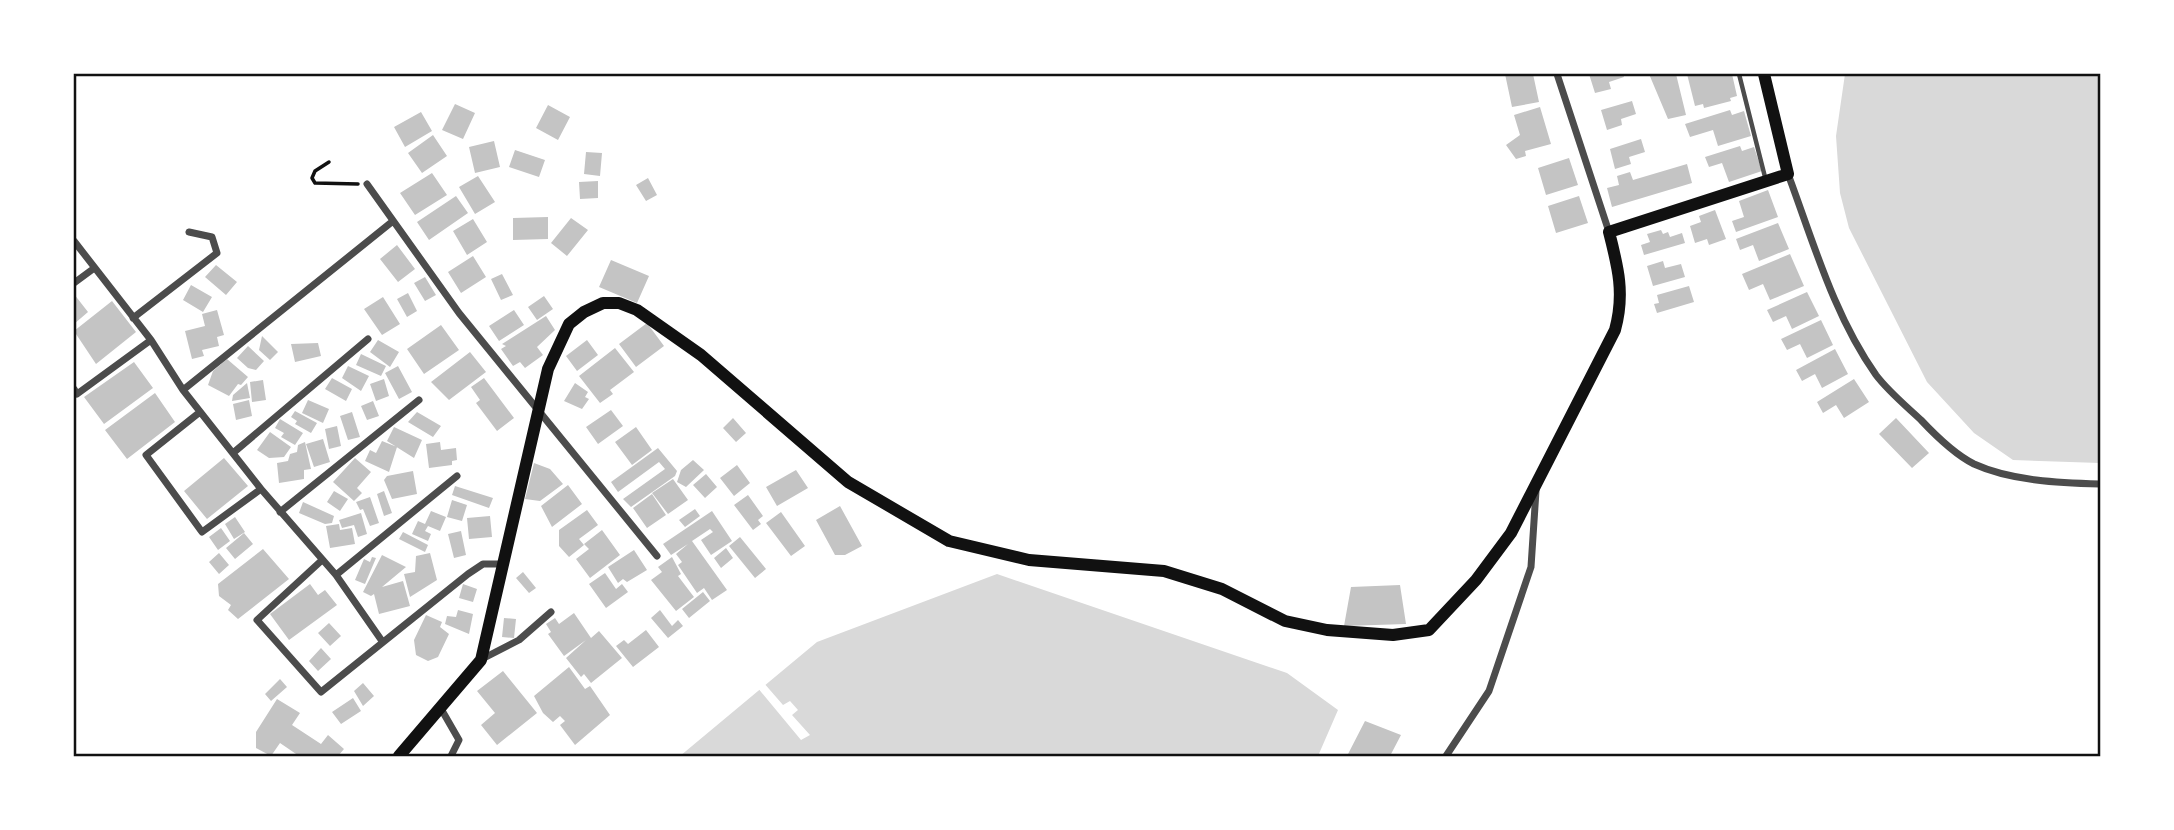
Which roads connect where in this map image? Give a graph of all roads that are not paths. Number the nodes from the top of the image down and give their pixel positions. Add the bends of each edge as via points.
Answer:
1 (1558, 74) edge
2 (1739, 74) edge
3 (1764, 74) edge
4 (1788, 174) junction
5 (1766, 182) junction
6 (367, 184) road end
7 (393, 221) junction
8 (189, 232) dead end
9 (1609, 232) junction
10 (74, 241) edge
11 (93, 269) junction
12 (74, 283) edge
13 (133, 317) junction
14 (368, 339) dead end
15 (151, 340) junction
16 (74, 389) edge
17 (183, 390) junction
18 (419, 400) dead end
19 (200, 412) junction
20 (538, 413) junction
21 (233, 453) junction
22 (457, 476) dead end
23 (2101, 484) edge
24 (261, 489) junction
25 (1536, 490) junction
26 (281, 512) junction
27 (657, 556) dead end
28 (321, 561) junction
29 (503, 564) junction
30 (335, 575) junction
31 (551, 612) dead end
32 (382, 641) junction
33 (481, 660) junction
34 (439, 706) junction
35 (399, 757) edge
36 (451, 757) edge
37 (1446, 757) edge

1 - 9 street
2 - 5 lane
3 - 4 main road
4 - 5 main road
4 - 23 street via 1824,271 1876,376 1942,442 1974,464 2015,475
5 - 9 main road
6 - 7 street
7 - 17 street
7 - 20 street
8 - 13 street via 212,237 217,253
9 - 25 main road via 1622,281 1622,306 1615,330
10 - 11 street
11 - 12 street
11 - 13 street
13 - 15 street
14 - 21 street
15 - 16 street via 77,394
15 - 17 street
17 - 19 street
18 - 26 street
19 - 21 street
19 - 24 street via 146,455 202,532
20 - 25 main road via 548,369 569,324 603,303 619,303 637,310 701,355 848,482 949,541 1029,560 1164,571 1222,589 1285,621 1327,631 1393,635 1429,630 1476,580
20 - 27 street
20 - 29 main road
21 - 24 street
22 - 30 street
24 - 26 street
25 - 37 street via 1531,567 1489,691
26 - 28 street
28 - 30 street
28 - 32 street via 257,621 321,692
29 - 32 street via 483,564
29 - 33 main road
30 - 32 street
31 - 33 street via 519,640
33 - 34 main road
34 - 35 main road
34 - 36 street via 459,740

